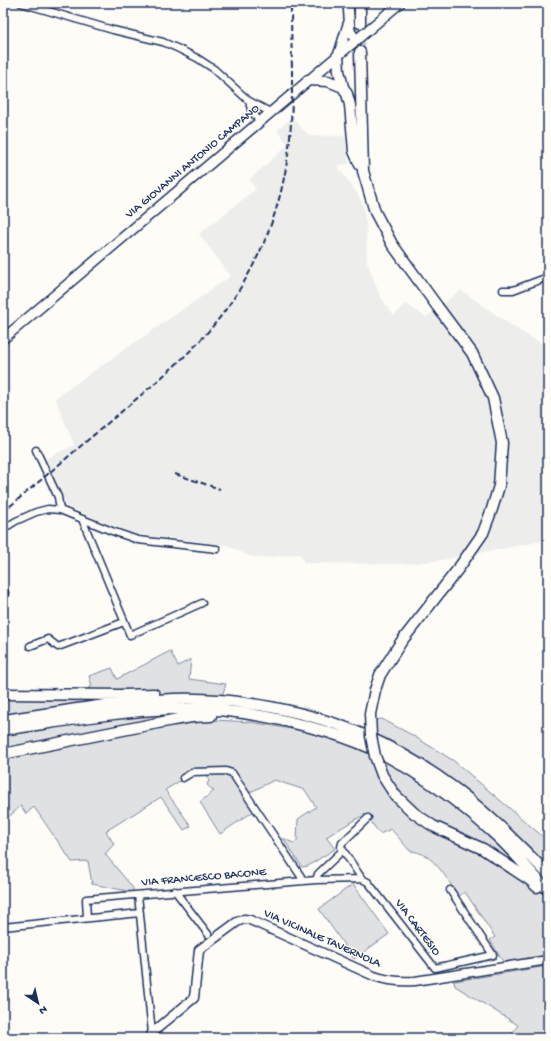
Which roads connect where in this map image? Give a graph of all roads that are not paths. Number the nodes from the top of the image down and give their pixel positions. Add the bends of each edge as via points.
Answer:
1 (22, 3) edge
2 (348, 3) edge
3 (360, 3) edge
4 (400, 3) edge
5 (348, 23) junction
6 (360, 23) tunnel mouth
7 (356, 40) junction
8 (360, 52) tunnel mouth
9 (338, 55) junction
10 (308, 80) junction
11 (343, 87) junction
12 (249, 101) junction
13 (270, 112) junction
14 (259, 121) junction
15 (363, 171) junction
16 (548, 277) edge
17 (503, 290) dead end
18 (3, 339) edge
19 (36, 450) dead end
20 (60, 510) junction
21 (82, 519) junction
22 (3, 529) edge
23 (217, 548) dead end
24 (202, 603) dead end
25 (124, 622) junction
26 (30, 646) dead end
27 (3, 694) edge
28 (239, 703) junction
29 (274, 718) junction
30 (3, 720) edge
31 (3, 730) edge
32 (3, 754) edge
33 (183, 778) dead end
34 (368, 818) dead end
35 (343, 850) junction
36 (548, 874) edge
37 (362, 879) junction
38 (316, 880) junction
39 (304, 881) junction
40 (450, 890) dead end
41 (548, 890) edge
42 (175, 891) junction
43 (138, 895) junction
44 (548, 896) edge
45 (140, 913) junction
46 (87, 918) junction
47 (3, 927) edge
48 (208, 934) dead end
49 (548, 960) edge
50 (152, 1036) edge

1 - 12 street via 163,42 214,69
2 - 5 main road
3 - 6 highway
4 - 7 main road, VIA GIOVANNI ANTONIO CAMPANO
5 - 7 main road
5 - 9 main road
7 - 9 main road, VIA GIOVANNI ANTONIO CAMPANO
8 - 15 highway
9 - 10 main road, VIA GIOVANNI ANTONIO CAMPANO
9 - 11 highway
10 - 11 highway via 328,81
10 - 13 main road, VIA GIOVANNI ANTONIO CAMPANO
11 - 15 highway via 350,105 354,151
12 - 13 street
12 - 14 street
13 - 14 main road, VIA GIOVANNI ANTONIO CAMPANO
14 - 18 main road, VIA GIOVANNI ANTONIO CAMPANO
15 - 44 highway, bridge via 375,212 392,244 472,353 493,398 502,443 499,486 483,533 401,642 380,675 370,714 375,756 382,775 396,795 414,813 433,826 483,849 530,880
16 - 17 street via 513,290
19 - 20 street via 58,497
20 - 21 street
20 - 22 street via 36,512
21 - 23 street via 138,540
21 - 25 street
24 - 25 street via 130,635
25 - 26 street via 58,647 48,639
27 - 28 highway via 191,693 213,695
28 - 30 highway via 197,700 151,701
28 - 36 highway via 312,717 346,728 387,746 457,790 499,825
29 - 31 highway via 218,710 175,709 123,713
29 - 32 highway via 192,717
29 - 41 highway via 308,726 361,744 427,781 452,798 492,832
33 - 39 street via 193,772 232,773
34 - 35 street via 342,843
35 - 37 street, VIA CARTESIO
35 - 38 street via 318,874
37 - 38 street, VIA FRANCESCO BACONE
37 - 40 street, VIA CARTESIO via 368,882 435,968 493,955
38 - 39 street, VIA FRANCESCO BACONE
39 - 42 street, VIA FRANCESCO BACONE
42 - 43 street, VIA FRANCESCO BACONE
42 - 48 street
43 - 45 street, VIA FRANCESCO BACONE
43 - 46 street via 86,899
45 - 46 street
45 - 50 street, VIA FRANCESCO BACONE
46 - 47 street
49 - 50 street, VIA VICINALE TAVERNOLA via 415,981 385,980 244,919 199,950 194,998

